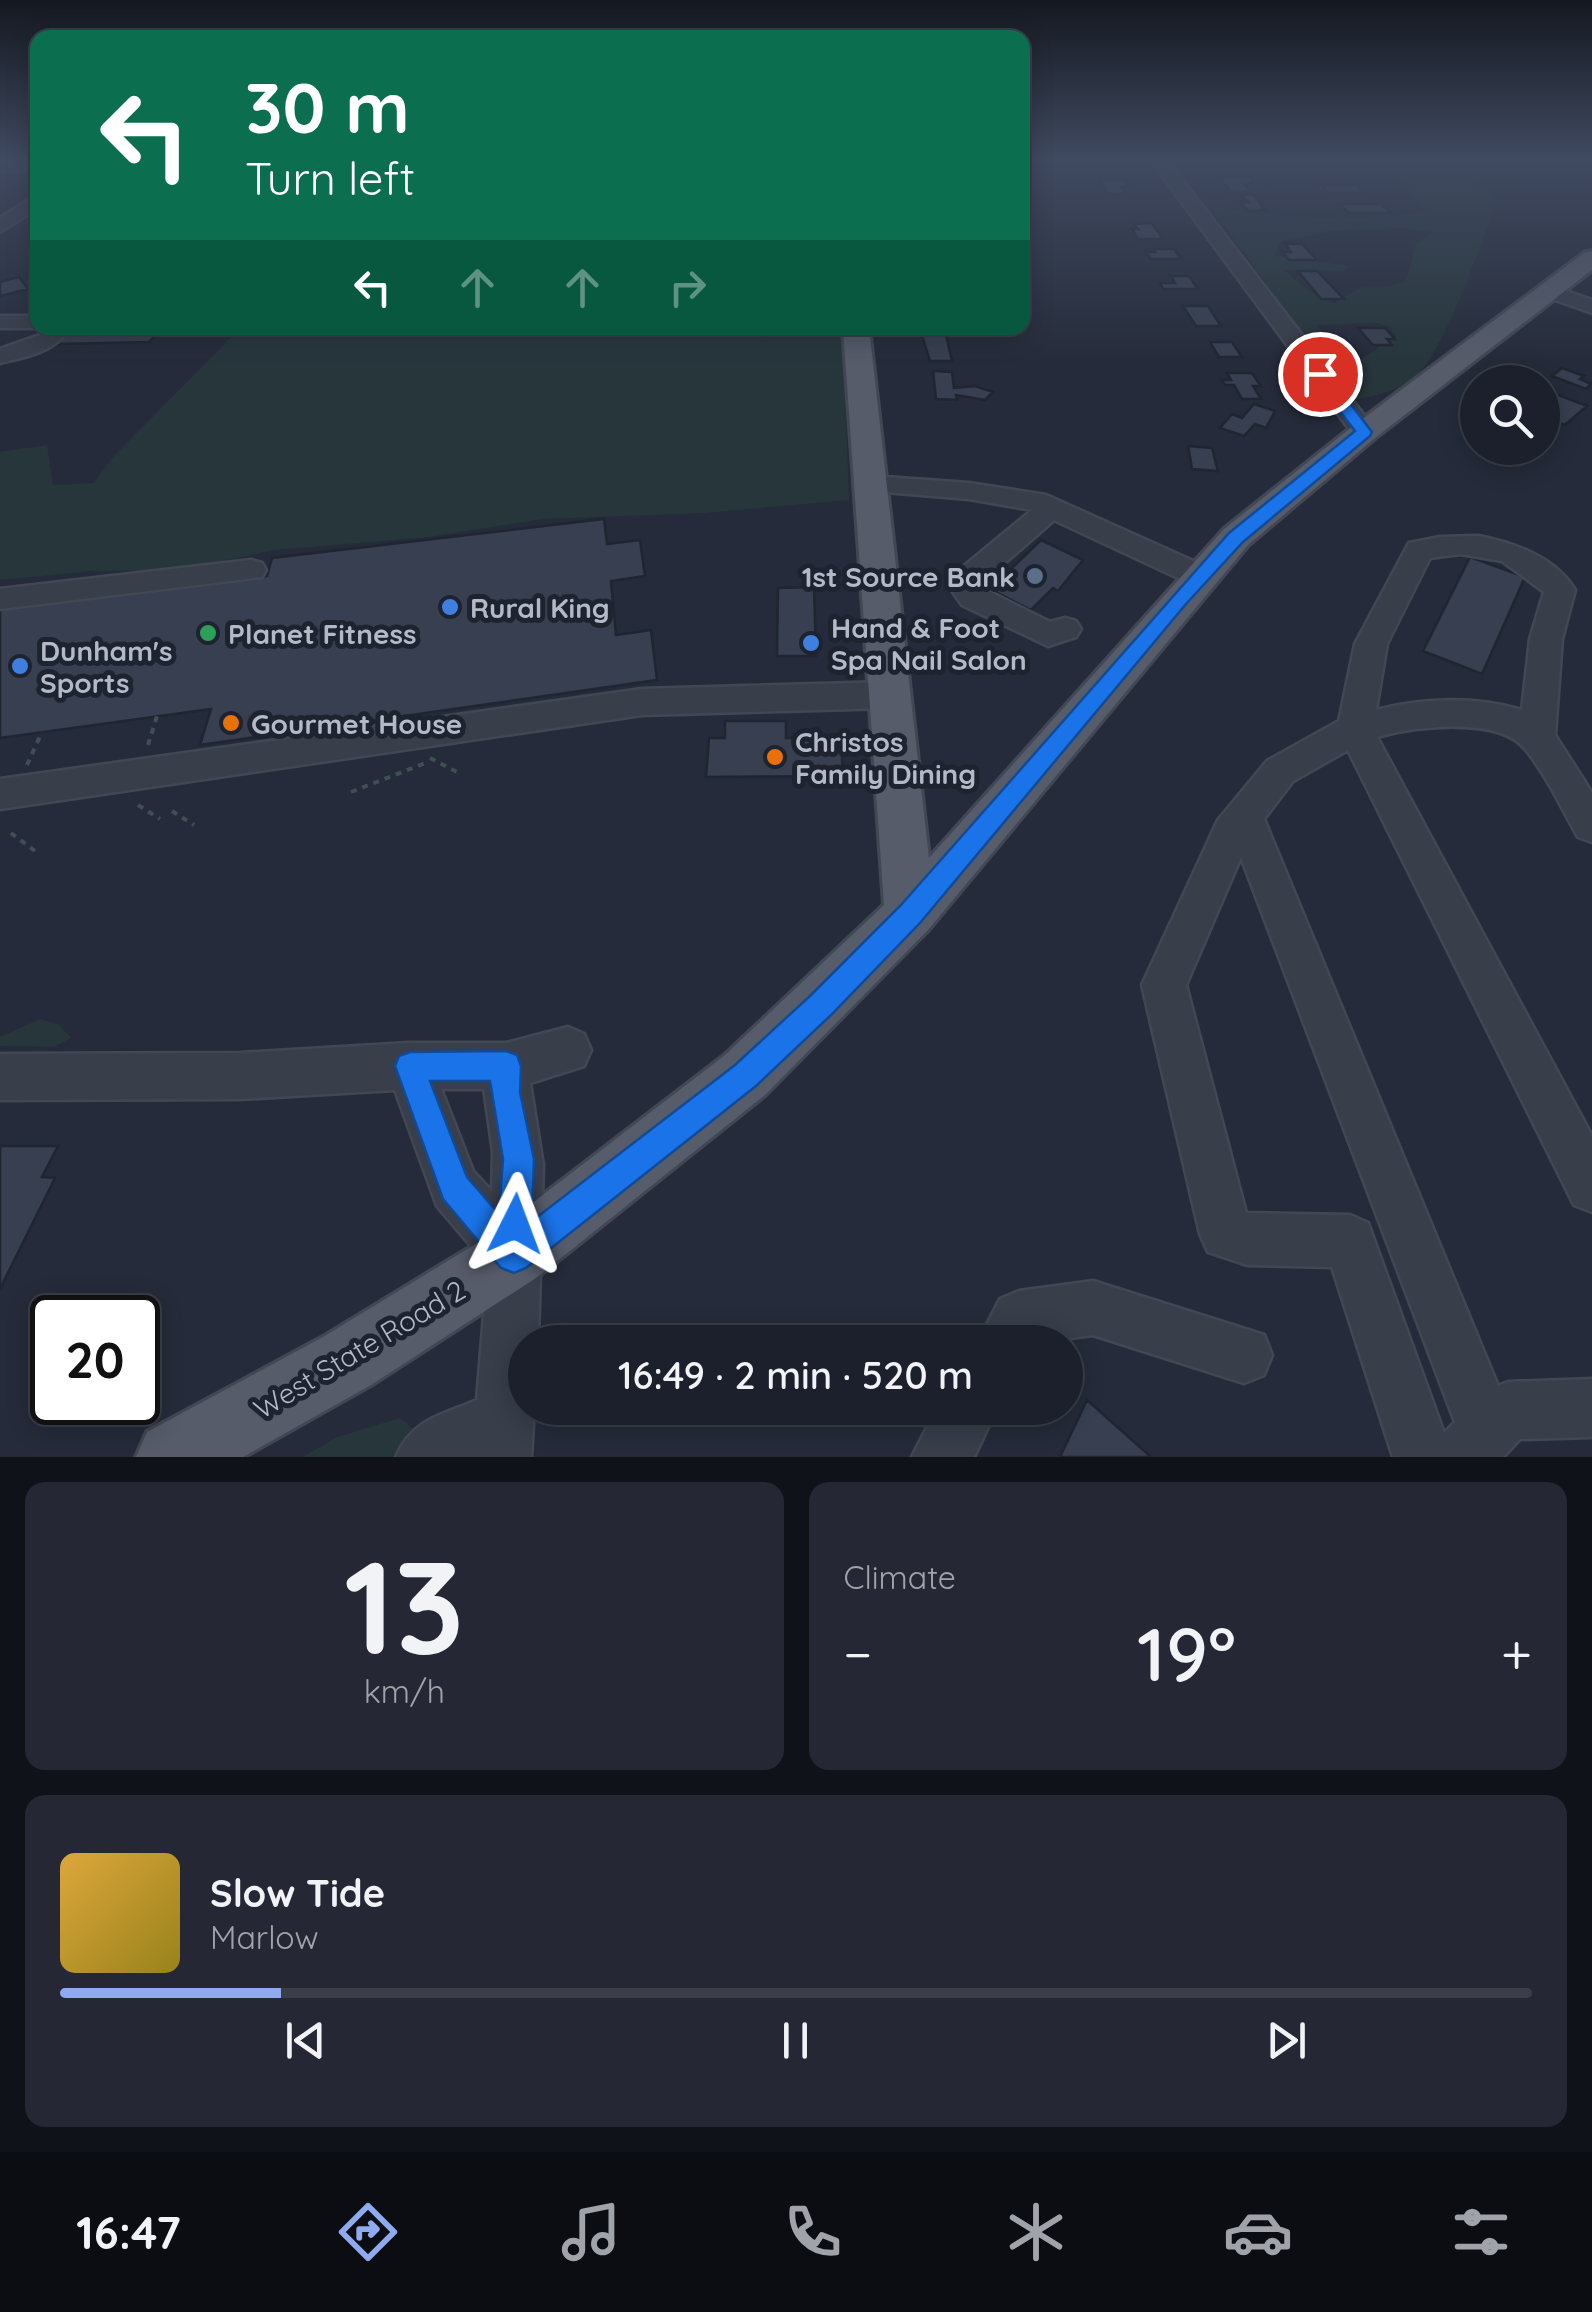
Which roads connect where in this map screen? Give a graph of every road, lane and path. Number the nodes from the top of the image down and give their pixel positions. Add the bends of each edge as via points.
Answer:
1 (1209, 227) edge
2 (1592, 258) edge
3 (1550, 292) junction
4 (1592, 307) edge
5 (0, 322) edge
6 (30, 322) edge
7 (53, 335) edge
8 (857, 335) edge
9 (0, 356) edge
10 (1364, 432) junction
11 (871, 484) junction
12 (1051, 508) junction
13 (252, 570) dead end
14 (1200, 576) junction
15 (0, 599) edge
16 (1065, 629) dead end
17 (890, 695) junction
18 (1354, 730) junction
19 (1537, 737) junction
20 (457, 772) dead end
21 (351, 792) dead end
22 (0, 794) edge
23 (138, 805) dead end
24 (172, 811) dead end
25 (1244, 816) junction
26 (160, 819) dead end
27 (1591, 820) edge
28 (194, 824) dead end
29 (11, 833) dead end
30 (35, 850) dead end
31 (910, 914) junction
32 (568, 1050) dead end
33 (410, 1066) junction
34 (506, 1066) junction
35 (0, 1077) edge
36 (1592, 1187) edge
37 (514, 1256) junction
38 (1015, 1325) edge
39 (1244, 1354) dead end
40 (1592, 1408) edge
41 (960, 1425) edge
42 (503, 1437) edge
43 (1474, 1444) edge
44 (172, 1457) edge
45 (426, 1457) edge
46 (942, 1457) edge
47 (1423, 1457) edge

1 - 10 street
2 - 3 main road, West State Road 2
3 - 4 street
3 - 10 main road, West State Road 2
5 - 6 street
7 - 9 street
8 - 11 main road
10 - 14 main road, West State Road 2
11 - 12 street via 969,491
11 - 17 main road
12 - 14 street
12 - 16 street via 969,578 966,589 1048,635
13 - 15 street
14 - 31 main road, West State Road 2
17 - 22 street via 642,702
17 - 31 main road
18 - 19 street via 1404,716 1471,714 1511,720
18 - 19 street via 1372,644 1419,550 1458,542 1495,547 1537,565 1560,590 1546,638
18 - 25 street via 1280,771
18 - 36 street
19 - 27 street
20 - 21 path via 429,760
23 - 26 path
24 - 28 path
25 - 43 street
25 - 47 street via 1164,986 1226,1234 1350,1241
29 - 30 path
31 - 37 main road, West State Road 2 via 745,1075
32 - 34 street
33 - 34 street
33 - 35 street via 240,1076
33 - 37 street via 455,1188
34 - 37 street via 504,1092 518,1159
37 - 42 street
37 - 44 main road, West State Road 2 via 348,1361
38 - 39 street via 1019,1318 1093,1308
40 - 43 street via 1508,1411
41 - 46 street
42 - 45 street via 435,1448

